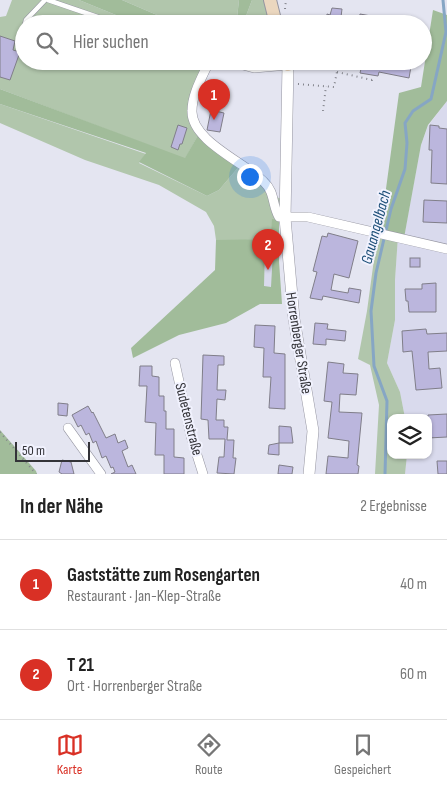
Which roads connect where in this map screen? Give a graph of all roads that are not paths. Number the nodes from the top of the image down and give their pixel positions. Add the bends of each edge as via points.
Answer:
1 (47, 0) edge
2 (270, 0) edge
3 (31, 15) edge
4 (91, 15) edge
5 (274, 15) edge
6 (205, 70) edge
7 (287, 70) edge
8 (285, 218) junction
9 (447, 249) edge
10 (175, 363) dead end
11 (68, 428) dead end
12 (102, 474) edge
13 (204, 474) edge
14 (310, 474) edge

1 - 3 lane
1 - 4 lane
2 - 5 main road
6 - 8 street via 194,95 193,121 204,137 265,182 274,196 276,212
7 - 8 street, Horrenberger Straße
8 - 9 street via 308,217
8 - 14 street, Horrenberger Straße via 294,319 314,431
10 - 13 street, Sudetenstraße via 191,436
11 - 12 street

